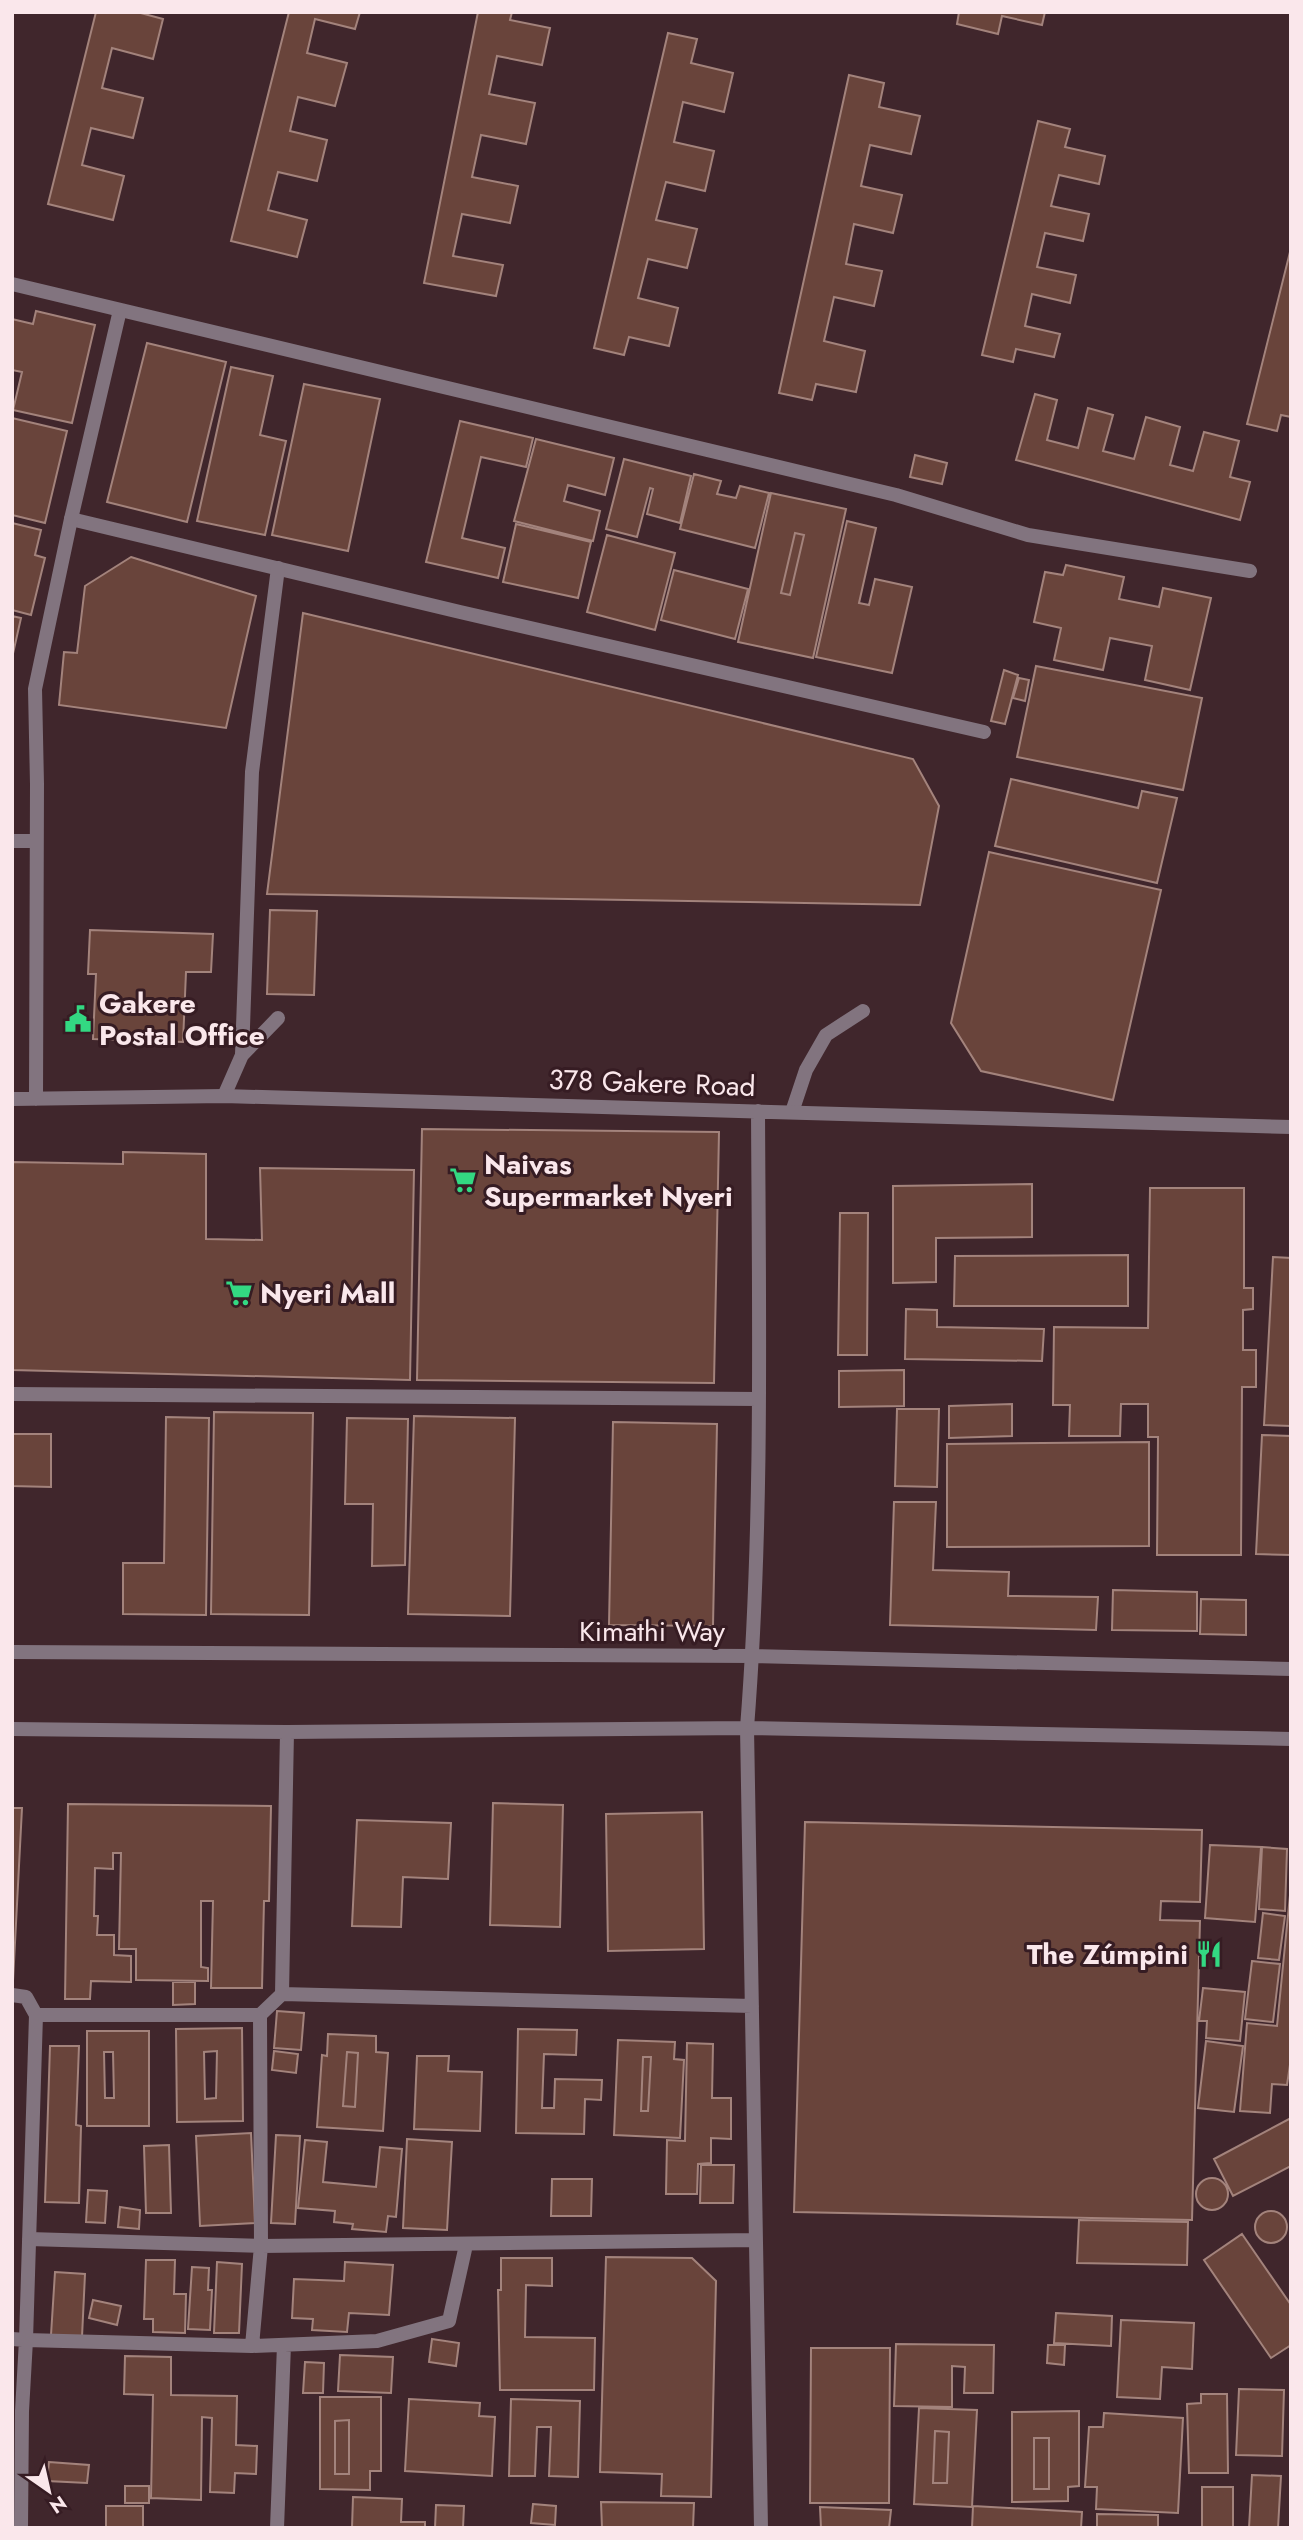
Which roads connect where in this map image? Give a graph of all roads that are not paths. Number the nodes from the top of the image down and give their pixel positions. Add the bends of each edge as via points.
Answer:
1 (12, 284) edge
2 (120, 310) junction
3 (71, 519) junction
4 (278, 568) junction
5 (1250, 571) dead end
6 (984, 732) dead end
7 (12, 841) edge
8 (36, 841) junction
9 (863, 1011) dead end
10 (278, 1018) dead end
11 (242, 1055) junction
12 (224, 1096) junction
13 (36, 1099) junction
14 (12, 1100) edge
15 (758, 1111) junction
16 (792, 1112) junction
17 (1291, 1128) edge
18 (12, 1394) edge
19 (759, 1399) junction
20 (12, 1652) edge
21 (752, 1656) junction
22 (1291, 1669) edge
23 (747, 1728) junction
24 (12, 1729) edge
25 (287, 1732) junction
26 (1291, 1739) edge
27 (282, 1994) junction
28 (12, 1995) edge
29 (752, 2006) junction
30 (36, 2015) junction
31 (260, 2015) junction
32 (29, 2239) junction
33 (756, 2240) junction
34 (466, 2245) junction
35 (261, 2246) junction
36 (19, 2339) edge
37 (284, 2345) junction
38 (253, 2346) junction
39 (21, 2528) edge
40 (277, 2528) edge
41 (761, 2528) edge

1 - 2 street
2 - 3 street
2 - 5 street via 896,495 1028,535
3 - 4 street
3 - 8 street via 35,690
4 - 6 street
4 - 11 street via 252,772
7 - 8 street
8 - 13 street
9 - 16 street via 826,1035 806,1070
10 - 11 street
11 - 12 street
12 - 13 street, 378 Gakere Road
12 - 15 street, 378 Gakere Road
13 - 14 street, 378 Gakere Road
15 - 16 street, 378 Gakere Road
15 - 19 street
16 - 17 street, 378 Gakere Road
18 - 19 street
19 - 21 street
20 - 21 street, Kimathi Way
21 - 22 street, Kimathi Way
21 - 23 street
23 - 25 street
23 - 26 street
23 - 29 street
24 - 25 street
25 - 27 street
27 - 29 street
27 - 31 street
28 - 30 street via 26,1997
29 - 33 street
30 - 31 street
30 - 32 street
31 - 35 street
32 - 35 street
32 - 36 street
33 - 34 street
33 - 41 street
34 - 35 street
34 - 37 street via 449,2321 377,2342
35 - 38 street
36 - 38 street
36 - 39 street
37 - 38 street
37 - 40 street

